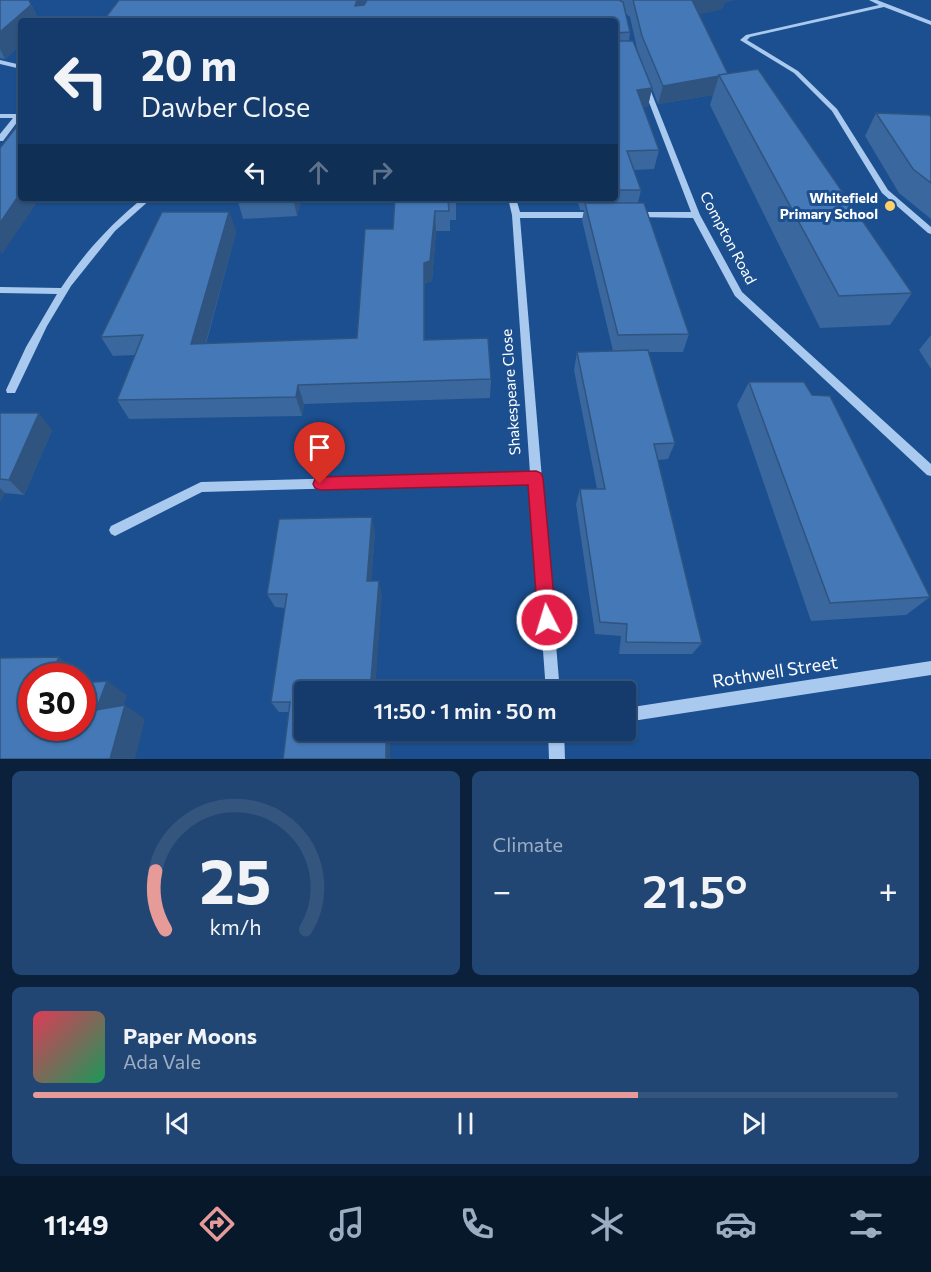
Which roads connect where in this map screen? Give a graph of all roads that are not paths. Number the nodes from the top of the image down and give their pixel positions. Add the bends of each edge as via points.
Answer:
1 (872, 0) edge
2 (884, 5) junction
3 (931, 23) edge
4 (0, 62) edge
5 (18, 66) edge
6 (642, 75) edge
7 (18, 114) edge
8 (18, 115) edge
9 (0, 116) edge
10 (0, 139) edge
11 (145, 201) edge
12 (513, 201) edge
13 (516, 215) junction
14 (612, 215) edge
15 (624, 215) edge
16 (696, 215) junction
17 (931, 231) edge
18 (0, 290) edge
19 (63, 291) junction
20 (11, 390) dead end
21 (931, 471) edge
22 (536, 478) junction
23 (116, 530) dead end
24 (931, 668) edge
25 (552, 681) edge
26 (636, 713) edge
27 (556, 741) edge
28 (557, 759) edge

1 - 2 street
2 - 3 street
2 - 17 street via 743,40 796,72 835,110 885,191
4 - 5 street
6 - 16 street, Compton Road
7 - 9 street
8 - 10 street
11 - 19 street via 112,229
12 - 13 street, Shakespeare Close
13 - 14 street
13 - 22 street, Shakespeare Close
15 - 16 street
16 - 21 street, Compton Road via 738,294
18 - 19 street
19 - 20 street via 24,358
22 - 23 street via 201,487
22 - 25 street, Shakespeare Close
24 - 26 street, Rothwell Street
27 - 28 street

